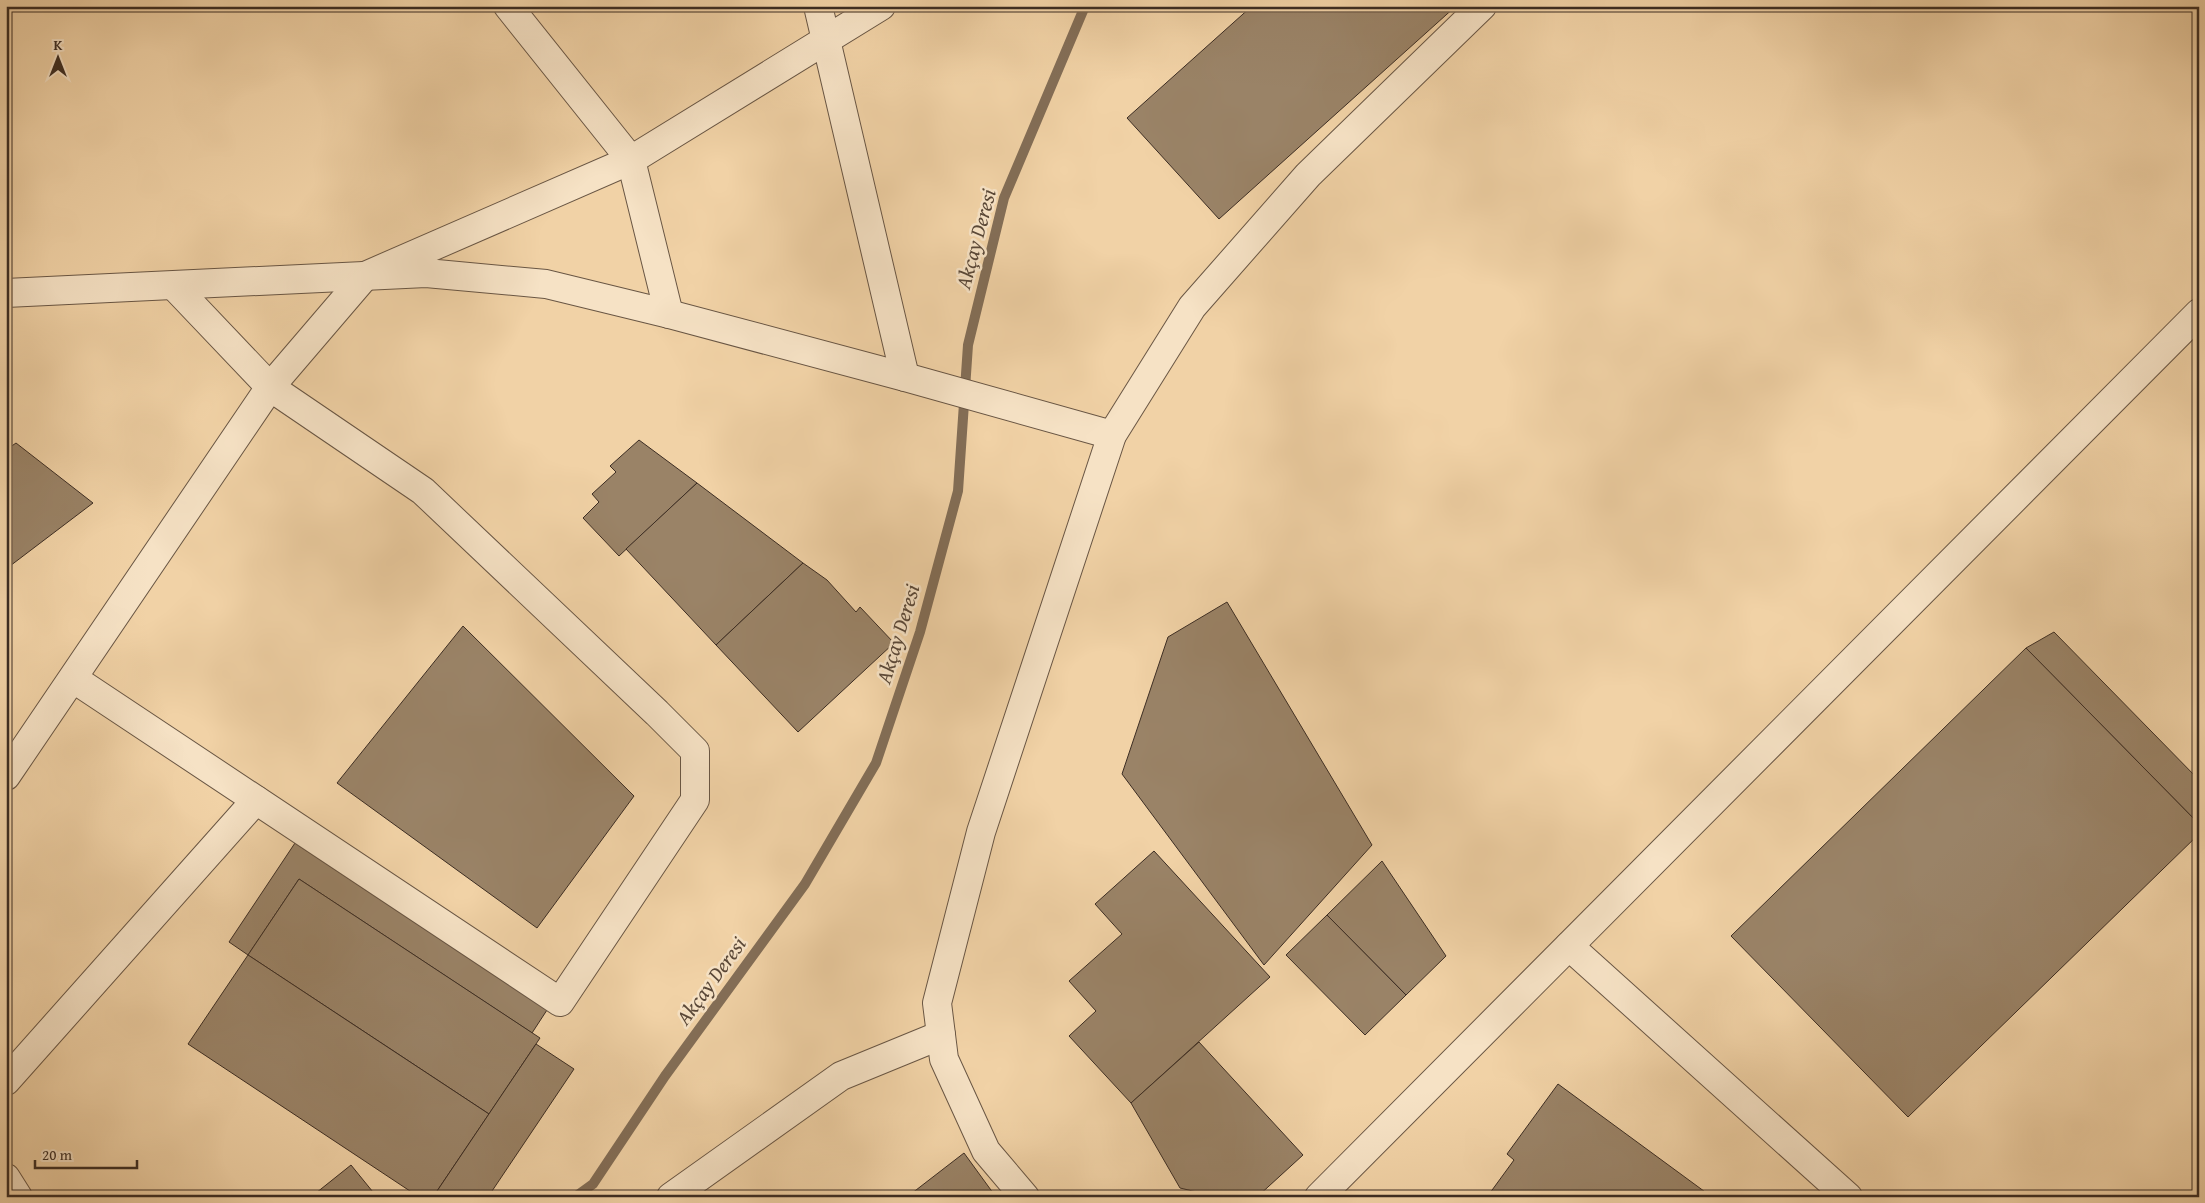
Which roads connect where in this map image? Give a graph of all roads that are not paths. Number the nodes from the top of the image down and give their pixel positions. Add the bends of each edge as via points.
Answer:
1 (508, 6) edge
2 (818, 6) edge
3 (881, 6) edge
4 (1482, 6) edge
5 (826, 40) junction
6 (631, 160) junction
7 (364, 276) junction
8 (174, 286) junction
9 (6, 293) edge
10 (2199, 313) edge
11 (669, 314) junction
12 (905, 377) junction
13 (270, 387) junction
14 (1112, 435) junction
15 (74, 679) junction
16 (6, 776) edge
17 (256, 800) junction
18 (1569, 946) junction
19 (941, 1035) junction
20 (6, 1081) edge
21 (6, 1178) edge
22 (18, 1197) edge
23 (670, 1197) edge
24 (1025, 1197) edge
25 (1319, 1197) edge
26 (1848, 1197) edge

1 - 6 street
2 - 5 street
3 - 5 street
4 - 14 street via 1308,175 1192,306
5 - 6 street
5 - 12 street
6 - 7 street
6 - 11 street
7 - 8 street
7 - 11 street via 426,273 546,284
7 - 13 street
8 - 9 street
8 - 13 street
10 - 18 street
11 - 12 street
12 - 14 street
13 - 15 street
13 - 17 street via 423,491 658,713 695,751 695,800 560,1002
14 - 19 street via 981,832 937,1003
15 - 16 street
15 - 17 street
17 - 20 street
18 - 25 street
18 - 26 street
19 - 23 street via 841,1076
19 - 24 street via 944,1059 986,1152
21 - 22 street

